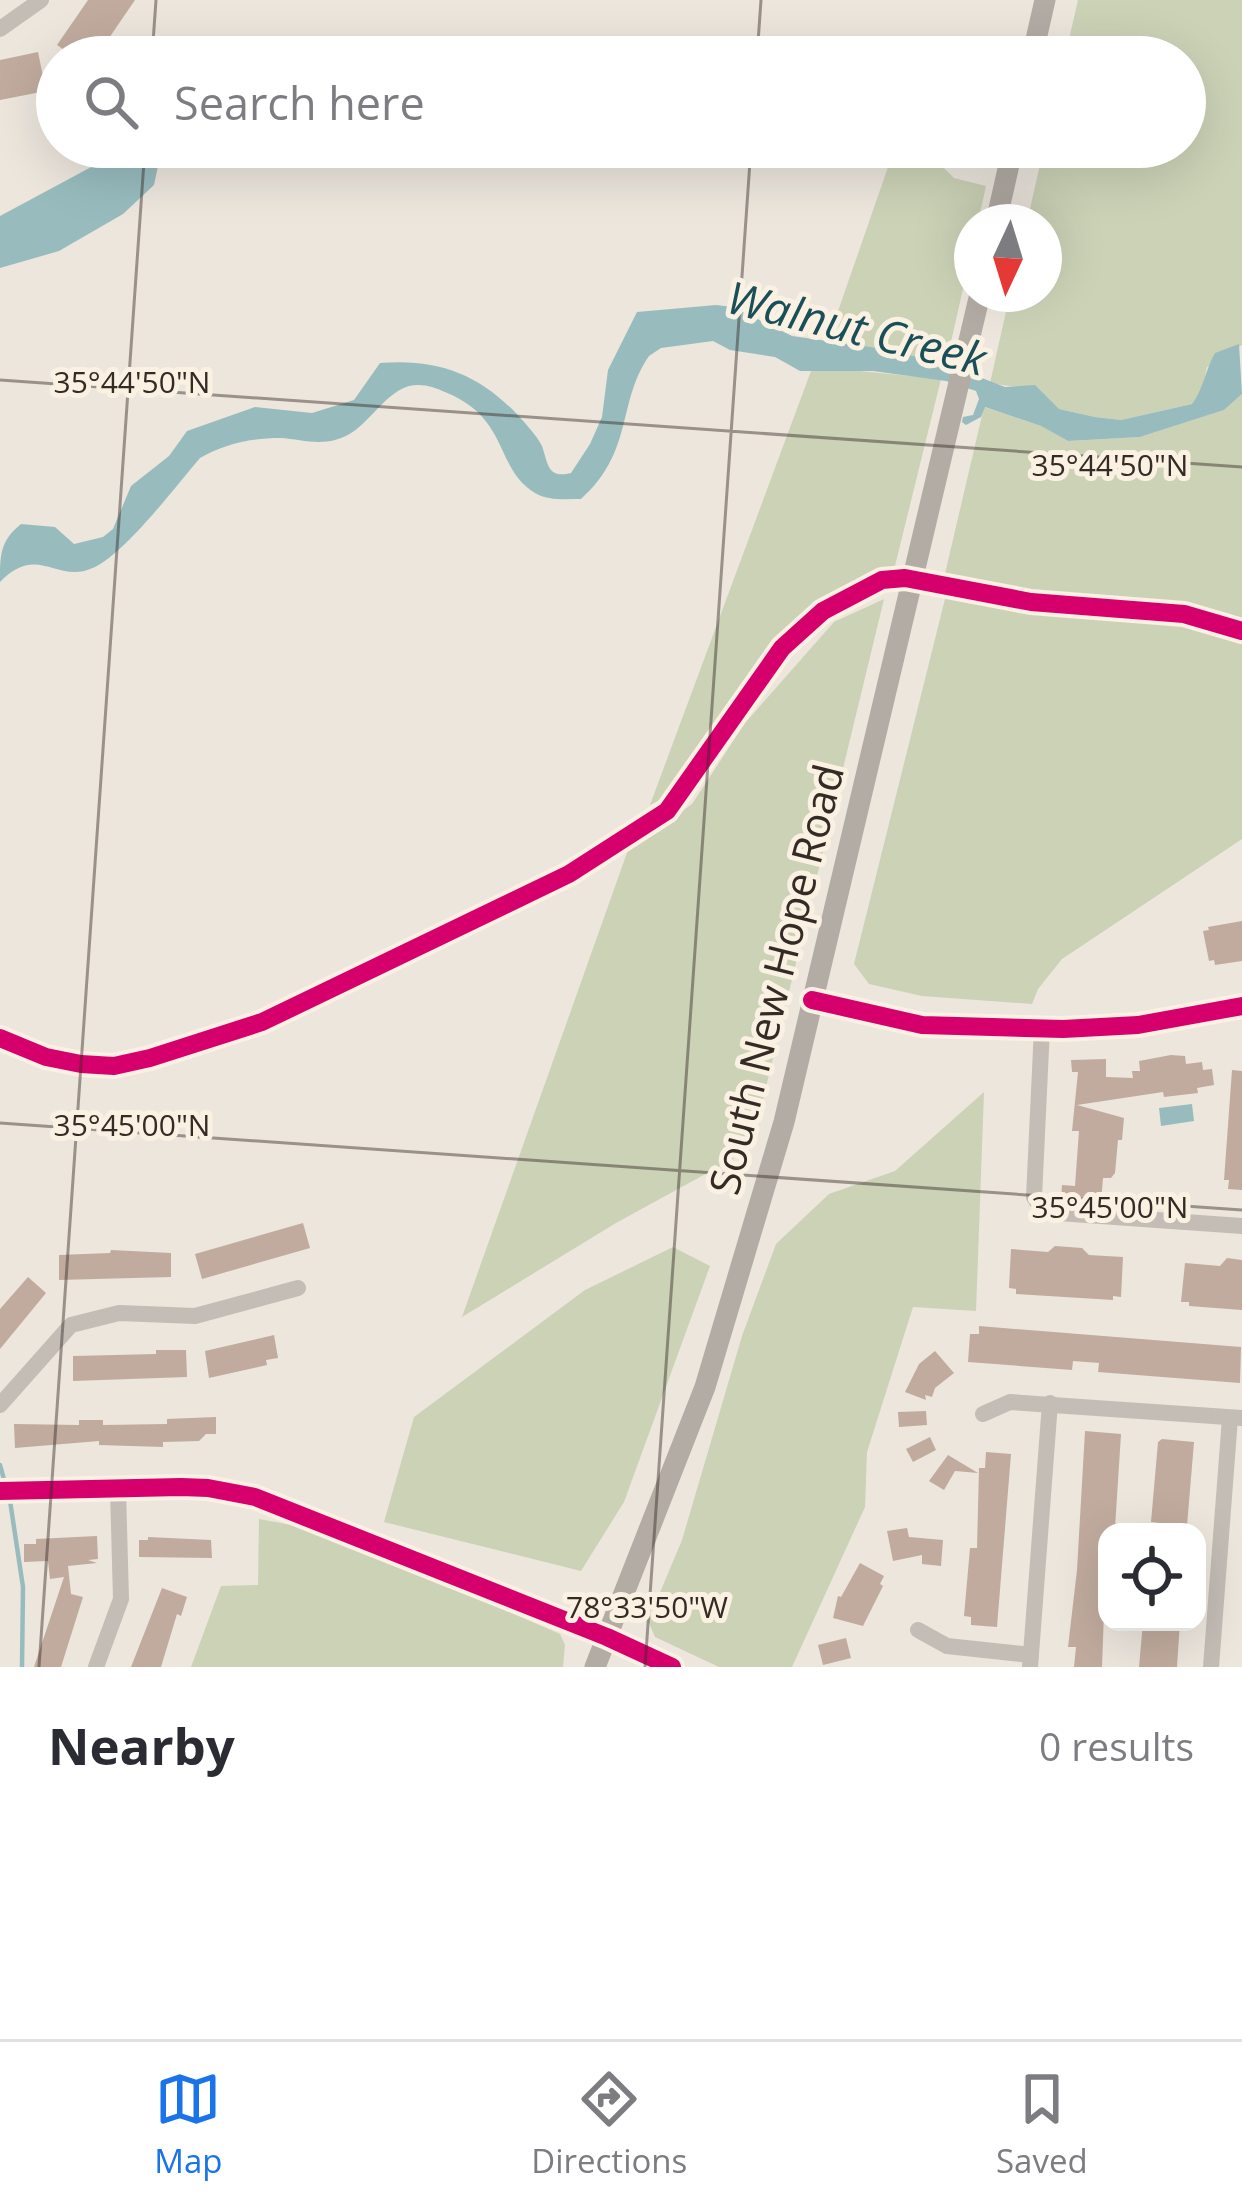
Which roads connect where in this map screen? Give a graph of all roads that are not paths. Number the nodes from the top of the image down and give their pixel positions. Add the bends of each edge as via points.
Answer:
1 (41, 0) edge
2 (1045, 0) edge
3 (0, 29) edge
4 (1037, 36) edge
5 (1008, 168) edge
6 (1000, 204) edge
7 (976, 312) edge
8 (812, 1000) junction
9 (1242, 1006) edge
10 (1042, 1028) junction
11 (1242, 1226) edge
12 (298, 1288) dead end
13 (1050, 1403) junction
14 (0, 1405) edge
15 (983, 1414) dead end
16 (1236, 1418) edge
17 (118, 1490) junction
18 (0, 1491) edge
19 (919, 1630) dead end
20 (608, 1637) junction
21 (1030, 1661) edge
22 (96, 1667) edge
23 (596, 1667) edge
24 (672, 1667) edge
25 (1211, 1667) edge

1 - 3 street
2 - 4 main road
5 - 6 main road
7 - 8 main road, South New Hope Road
8 - 10 street via 922,1025
8 - 20 main road, South New Hope Road via 706,1387
9 - 10 street via 1138,1025
10 - 11 street via 1034,1197 1044,1212
12 - 14 street via 195,1316 119,1313 70,1325
13 - 15 street via 1010,1402
13 - 16 street
13 - 21 street
16 - 25 street
17 - 18 street
17 - 20 street via 208,1487 255,1497
17 - 22 street via 121,1599
19 - 21 street via 947,1646
20 - 23 main road, South New Hope Road
20 - 24 street

